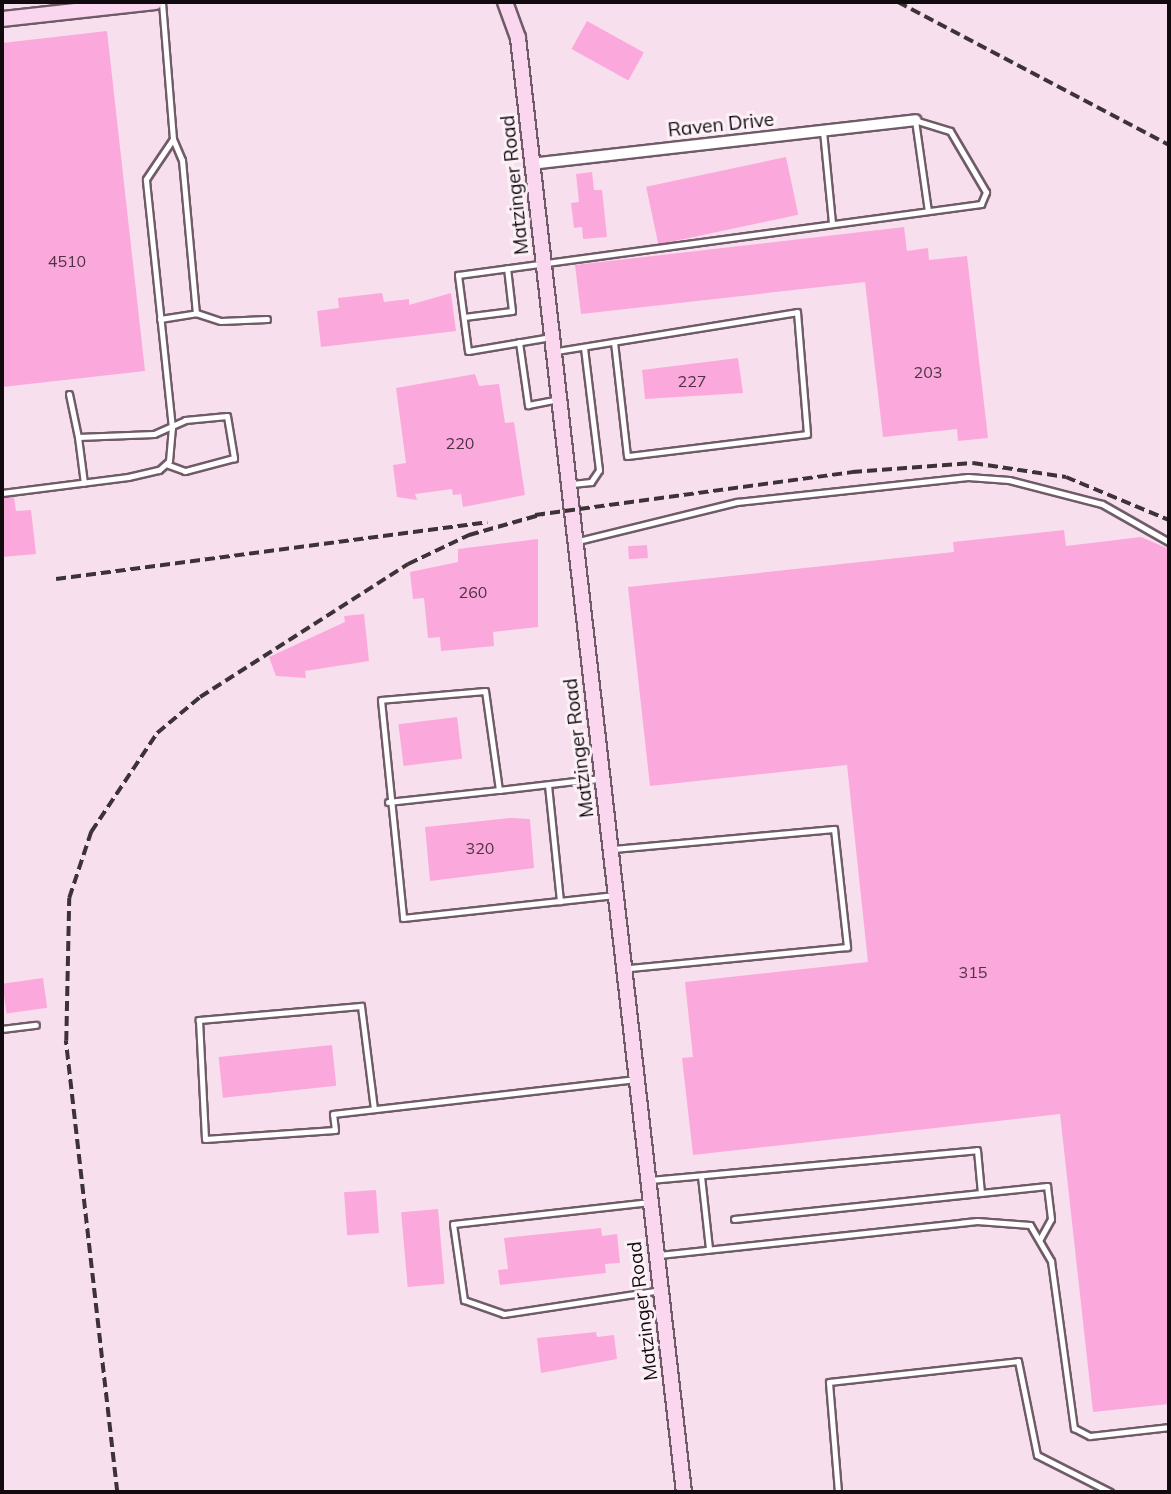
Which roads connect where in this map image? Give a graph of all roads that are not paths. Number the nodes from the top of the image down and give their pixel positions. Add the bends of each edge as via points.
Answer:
1 (155, 2) edge
2 (162, 2) edge
3 (505, 2) edge
4 (95, 5) edge
5 (2, 19) edge
6 (915, 120) junction
7 (823, 131) junction
8 (173, 139) junction
9 (531, 164) junction
10 (928, 211) junction
11 (832, 223) junction
12 (543, 264) junction
13 (508, 268) junction
14 (196, 313) junction
15 (464, 317) junction
16 (160, 319) junction
17 (268, 319) dead end
18 (519, 342) junction
19 (614, 342) junction
20 (552, 344) junction
21 (584, 348) junction
22 (69, 394) dead end
23 (558, 399) junction
24 (173, 428) junction
25 (78, 437) junction
26 (166, 464) junction
27 (83, 483) junction
28 (568, 484) junction
29 (2, 493) edge
30 (575, 542) junction
31 (1169, 542) edge
32 (601, 778) junction
33 (548, 785) junction
34 (499, 790) junction
35 (388, 802) junction
36 (610, 850) junction
37 (615, 895) junction
38 (561, 901) junction
39 (623, 969) junction
40 (36, 1025) dead end
41 (2, 1029) edge
42 (636, 1079) junction
43 (374, 1110) junction
44 (701, 1176) junction
45 (648, 1181) junction
46 (981, 1193) junction
47 (650, 1202) junction
48 (734, 1219) dead end
49 (1040, 1239) junction
50 (709, 1248) junction
51 (656, 1255) junction
52 (660, 1290) junction
53 (1169, 1427) edge
54 (684, 1492) edge
55 (838, 1492) edge
56 (1110, 1492) edge

1 - 4 street
2 - 8 lane
3 - 9 street, Matzinger Road via 517,38
4 - 5 street
6 - 7 street, Raven Drive
6 - 10 lane
6 - 10 lane via 950,131 987,196 981,204
7 - 9 street, Raven Drive
7 - 11 lane
8 - 14 lane via 182,160
8 - 16 lane via 146,179
9 - 12 street, Matzinger Road
10 - 11 lane
11 - 12 lane
12 - 13 lane
12 - 20 street, Matzinger Road
13 - 15 lane via 512,311
13 - 15 lane via 458,275
14 - 16 lane
14 - 17 lane via 230,321
15 - 18 lane via 468,351
16 - 24 lane
18 - 20 lane
18 - 23 lane via 528,405
19 - 19 lane via 797,312 807,434 627,456
19 - 21 lane
20 - 21 lane
20 - 23 street, Matzinger Road
21 - 28 lane via 599,470 591,482
22 - 25 lane
23 - 28 street, Matzinger Road
24 - 25 lane
24 - 26 lane
24 - 26 lane via 224,413 234,458 185,471
25 - 27 lane
26 - 27 lane via 128,478
27 - 29 lane
28 - 30 street, Matzinger Road
30 - 31 lane via 737,502 968,477 1009,480 1102,504
30 - 32 street, Matzinger Road
32 - 33 lane
32 - 36 street, Matzinger Road
33 - 34 lane
33 - 38 lane
34 - 35 lane
34 - 35 lane via 485,691 381,700
35 - 38 lane via 404,918
36 - 37 street, Matzinger Road
36 - 39 lane via 834,829 846,947
37 - 38 lane
37 - 39 street, Matzinger Road
39 - 42 street, Matzinger Road
40 - 41 lane
42 - 43 lane
42 - 45 street, Matzinger Road
43 - 43 lane via 333,1114 335,1130 205,1139 199,1020 360,1006
44 - 45 lane
44 - 46 lane via 977,1150
44 - 50 lane
45 - 47 street, Matzinger Road
46 - 48 lane
46 - 49 lane via 1047,1186 1051,1219
47 - 51 street, Matzinger Road
47 - 52 lane via 453,1224 464,1300 504,1314
49 - 50 lane via 1030,1225 1009,1220
49 - 53 lane via 1056,1287 1074,1428 1090,1436
50 - 51 lane
51 - 52 street, Matzinger Road
52 - 54 street, Matzinger Road
55 - 56 lane via 830,1382 1018,1361 1037,1455

